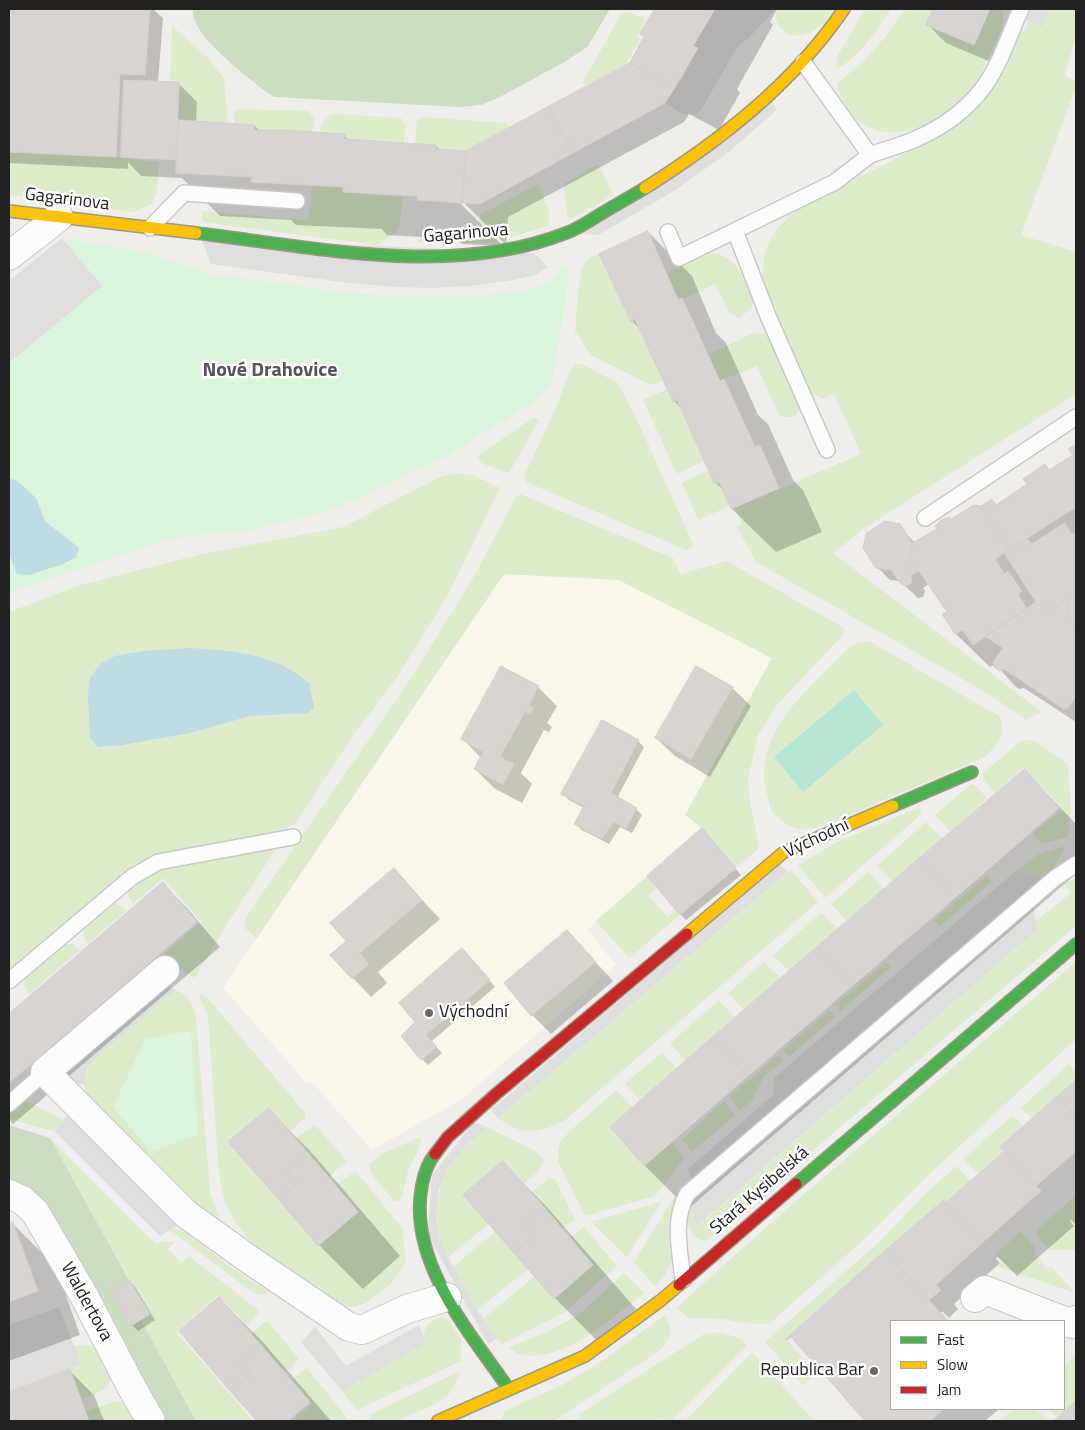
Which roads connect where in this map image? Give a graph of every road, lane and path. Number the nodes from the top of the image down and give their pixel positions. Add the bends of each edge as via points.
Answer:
1 (844, 9) edge
2 (1020, 9) edge
3 (802, 62) junction
4 (870, 155) junction
5 (297, 201) dead end
6 (9, 210) edge
7 (59, 217) junction
8 (150, 228) junction
9 (735, 231) junction
10 (668, 232) dead end
11 (9, 256) edge
12 (1076, 417) edge
13 (827, 450) dead end
14 (925, 518) dead end
15 (972, 772) dead end
16 (292, 837) dead end
17 (1076, 864) edge
18 (1076, 944) edge
19 (166, 970) dead end
20 (9, 981) edge
21 (45, 1072) junction
22 (9, 1104) edge
23 (9, 1194) edge
24 (683, 1280) junction
25 (447, 1297) junction
26 (975, 1298) dead end
27 (1062, 1320) edge
28 (1076, 1320) edge
29 (1065, 1321) edge
30 (509, 1389) junction
31 (151, 1421) edge
32 (438, 1421) edge

1 - 3 street, Gagarinova
2 - 4 lane via 999,60 983,88 962,110 943,126 919,138
3 - 4 lane
3 - 8 street, Gagarinova via 759,104 663,177 567,233 518,248 452,256 383,255
4 - 9 lane via 836,182
5 - 8 lane via 184,193
6 - 7 street, Gagarinova
7 - 8 street, Gagarinova
7 - 11 street
9 - 10 lane via 679,258
9 - 13 lane
12 - 14 lane
15 - 25 street, Východní via 784,852 448,1137 432,1157 423,1179 418,1220 422,1242
16 - 20 lane via 158,862 132,877
17 - 24 lane via 1055,878 688,1194 681,1206 678,1222
18 - 24 street, Stará Kysibelská
19 - 21 street
21 - 22 lane
21 - 25 street via 186,1214 349,1327 362,1330 407,1309
23 - 31 street, Waldertova via 35,1212
24 - 30 street, Stará Kysibelská via 585,1356
25 - 30 street, Východní
26 - 27 street via 985,1290
28 - 29 street via 1072,1324
30 - 32 street, Stará Kysibelská

